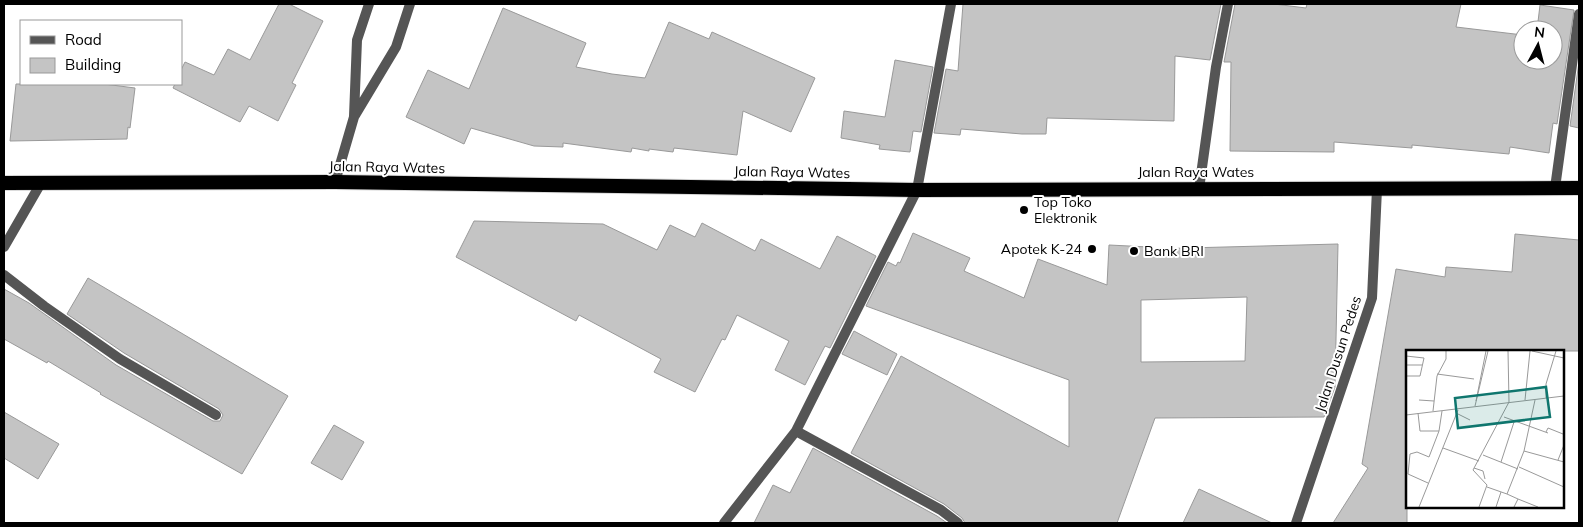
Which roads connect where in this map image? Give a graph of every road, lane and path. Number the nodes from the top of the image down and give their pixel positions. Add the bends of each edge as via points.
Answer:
1 (369, 4) edge
2 (410, 4) edge
3 (951, 4) edge
4 (1228, 4) edge
5 (1579, 14) edge
6 (354, 118) junction
7 (41, 182) junction
8 (335, 182) junction
9 (4, 183) edge
10 (1555, 188) junction
11 (1579, 188) edge
12 (1199, 189) junction
13 (1377, 189) junction
14 (917, 190) junction
15 (4, 247) edge
16 (4, 276) edge
17 (216, 415) dead end
18 (796, 431) junction
19 (724, 523) edge
20 (958, 523) edge
21 (1296, 523) edge

1 - 6 street via 357,40
2 - 6 street via 396,47
3 - 14 street
4 - 12 street
5 - 10 street
6 - 8 street
7 - 8 highway, Jalan Raya Wates
7 - 9 highway, Jalan Raya Wates
7 - 15 street
8 - 14 highway, Jalan Raya Wates
10 - 11 highway, Jalan Raya Wates
10 - 13 highway, Jalan Raya Wates
12 - 13 highway, Jalan Raya Wates
12 - 14 highway, Jalan Raya Wates
13 - 21 street, Jalan Dusun Pedes via 1372,298
14 - 18 street
16 - 17 street via 120,359
18 - 19 street
18 - 20 street via 942,510

